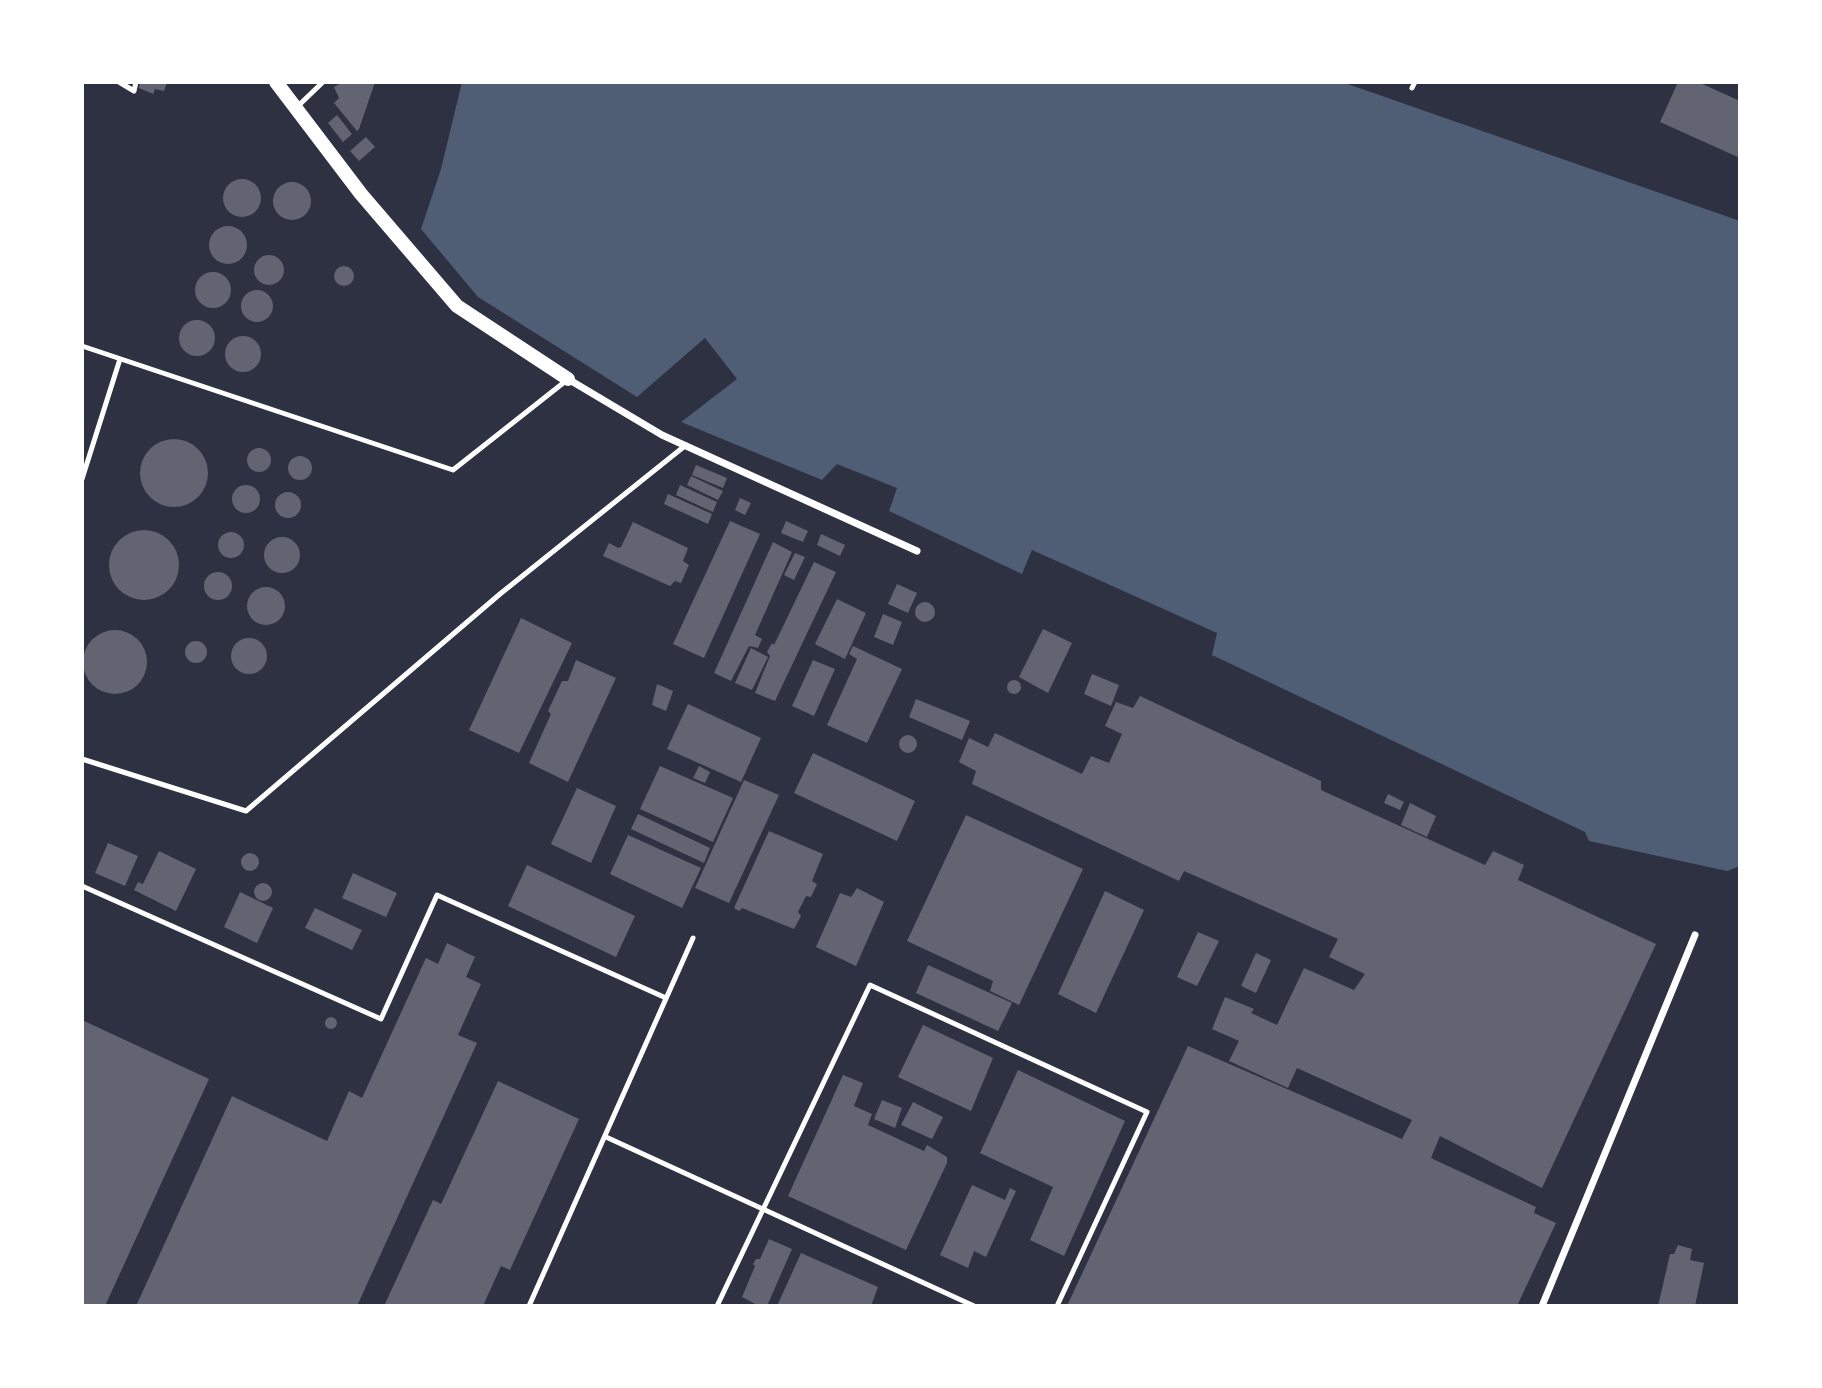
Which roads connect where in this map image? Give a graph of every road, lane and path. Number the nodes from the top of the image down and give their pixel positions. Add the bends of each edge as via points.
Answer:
1 (119, 82) edge
2 (136, 82) edge
3 (276, 82) edge
4 (323, 82) edge
5 (296, 108) junction
6 (82, 346) edge
7 (120, 359) junction
8 (569, 379) junction
9 (686, 445) junction
10 (82, 479) edge
11 (917, 551) dead end
12 (82, 759) edge
13 (82, 886) edge
14 (1695, 935) dead end
15 (693, 938) dead end
16 (666, 998) junction
17 (606, 1137) junction
18 (762, 1209) junction
19 (529, 1306) edge
20 (717, 1306) edge
21 (974, 1306) edge
22 (1056, 1306) edge
23 (1542, 1306) edge

1 - 2 lane via 134,91
3 - 5 main road
4 - 5 lane
5 - 8 main road via 457,306
6 - 7 lane
7 - 8 lane via 453,470
7 - 10 lane
8 - 9 street
9 - 11 street
9 - 12 lane via 500,594 246,811
13 - 16 lane via 381,1019 438,895
14 - 23 street
15 - 16 lane
16 - 17 lane
17 - 18 lane
17 - 19 lane
18 - 20 lane
18 - 21 lane
18 - 22 lane via 870,985 1147,1112

